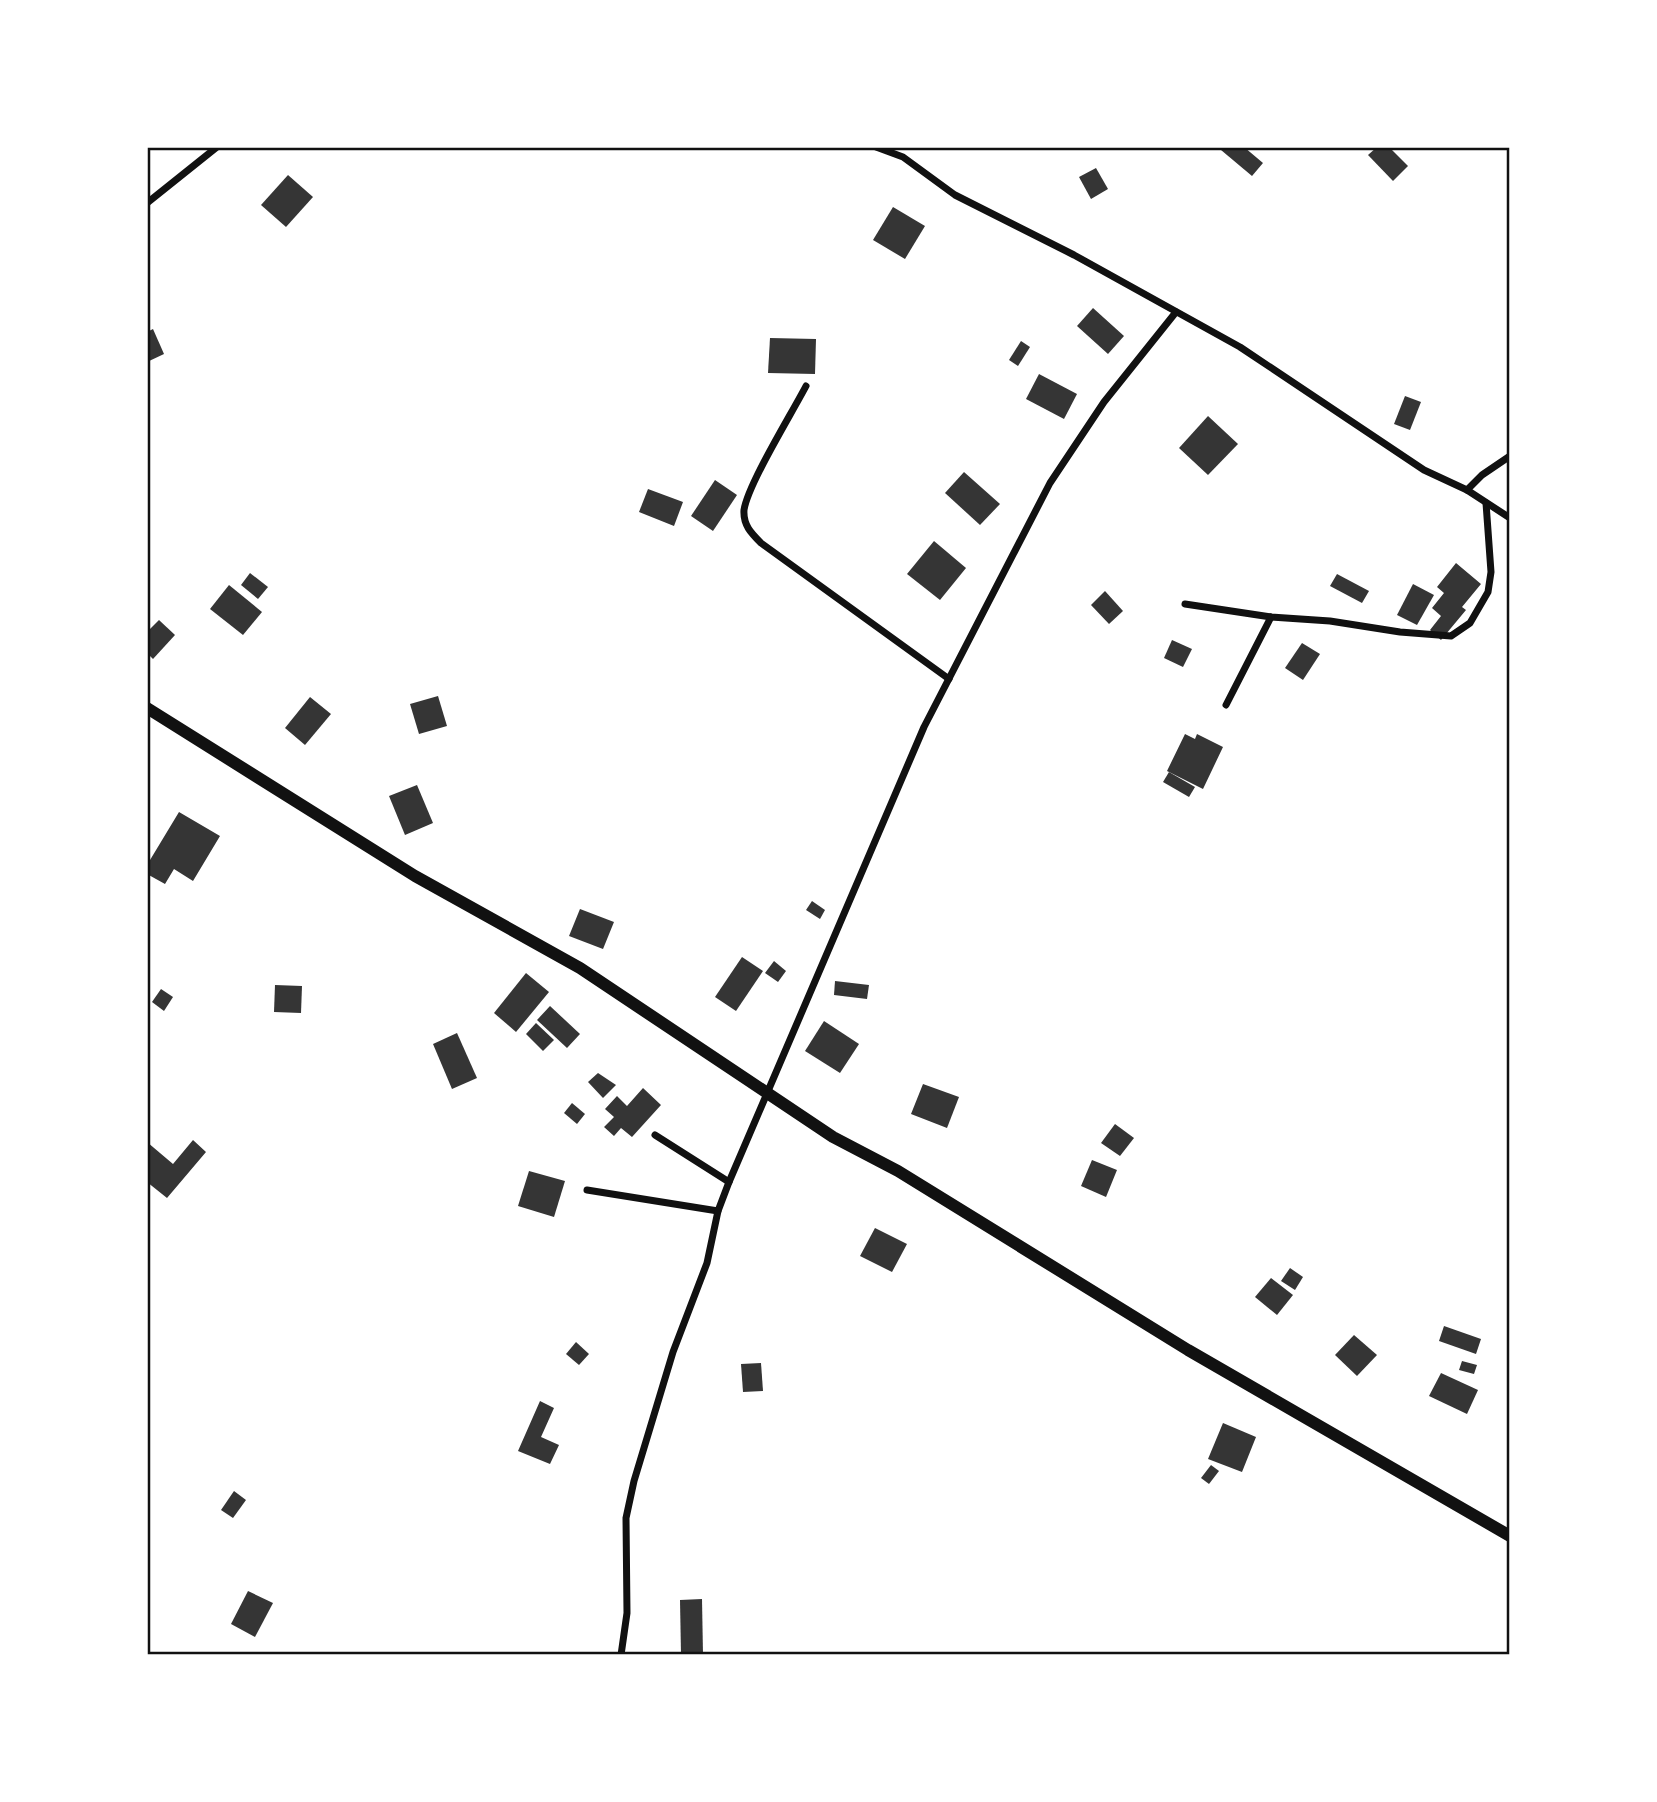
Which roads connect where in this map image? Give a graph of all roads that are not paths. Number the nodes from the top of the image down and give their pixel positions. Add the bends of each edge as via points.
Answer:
1 (217, 147) edge
2 (876, 147) edge
3 (147, 203) edge
4 (1175, 312) junction
5 (806, 386) dead end
6 (1510, 456) edge
7 (1467, 490) junction
8 (1486, 503) junction
9 (1510, 519) edge
10 (1185, 604) dead end
11 (1271, 617) junction
12 (949, 680) junction
13 (1226, 705) dead end
14 (147, 708) edge
15 (769, 1092) junction
16 (655, 1135) dead end
17 (729, 1182) junction
18 (587, 1190) dead end
19 (718, 1211) junction
20 (1510, 1536) edge
21 (621, 1655) edge

1 - 3 street
2 - 4 street via 903,157 955,195
4 - 7 street via 1240,347 1424,470
4 - 12 street via 1104,402 1050,483
5 - 12 street via 752,490 744,511 747,529
6 - 7 street
7 - 8 street
8 - 9 street
8 - 11 street via 1488,592 1464,629 1451,636
10 - 11 street
11 - 13 street
12 - 15 street via 904,771
14 - 15 street via 405,870 580,968
15 - 17 street
15 - 20 street via 833,1137 898,1171 1188,1350
16 - 17 street
17 - 19 street
18 - 19 street
19 - 21 street via 707,1264 669,1364 634,1481 626,1518 627,1613

